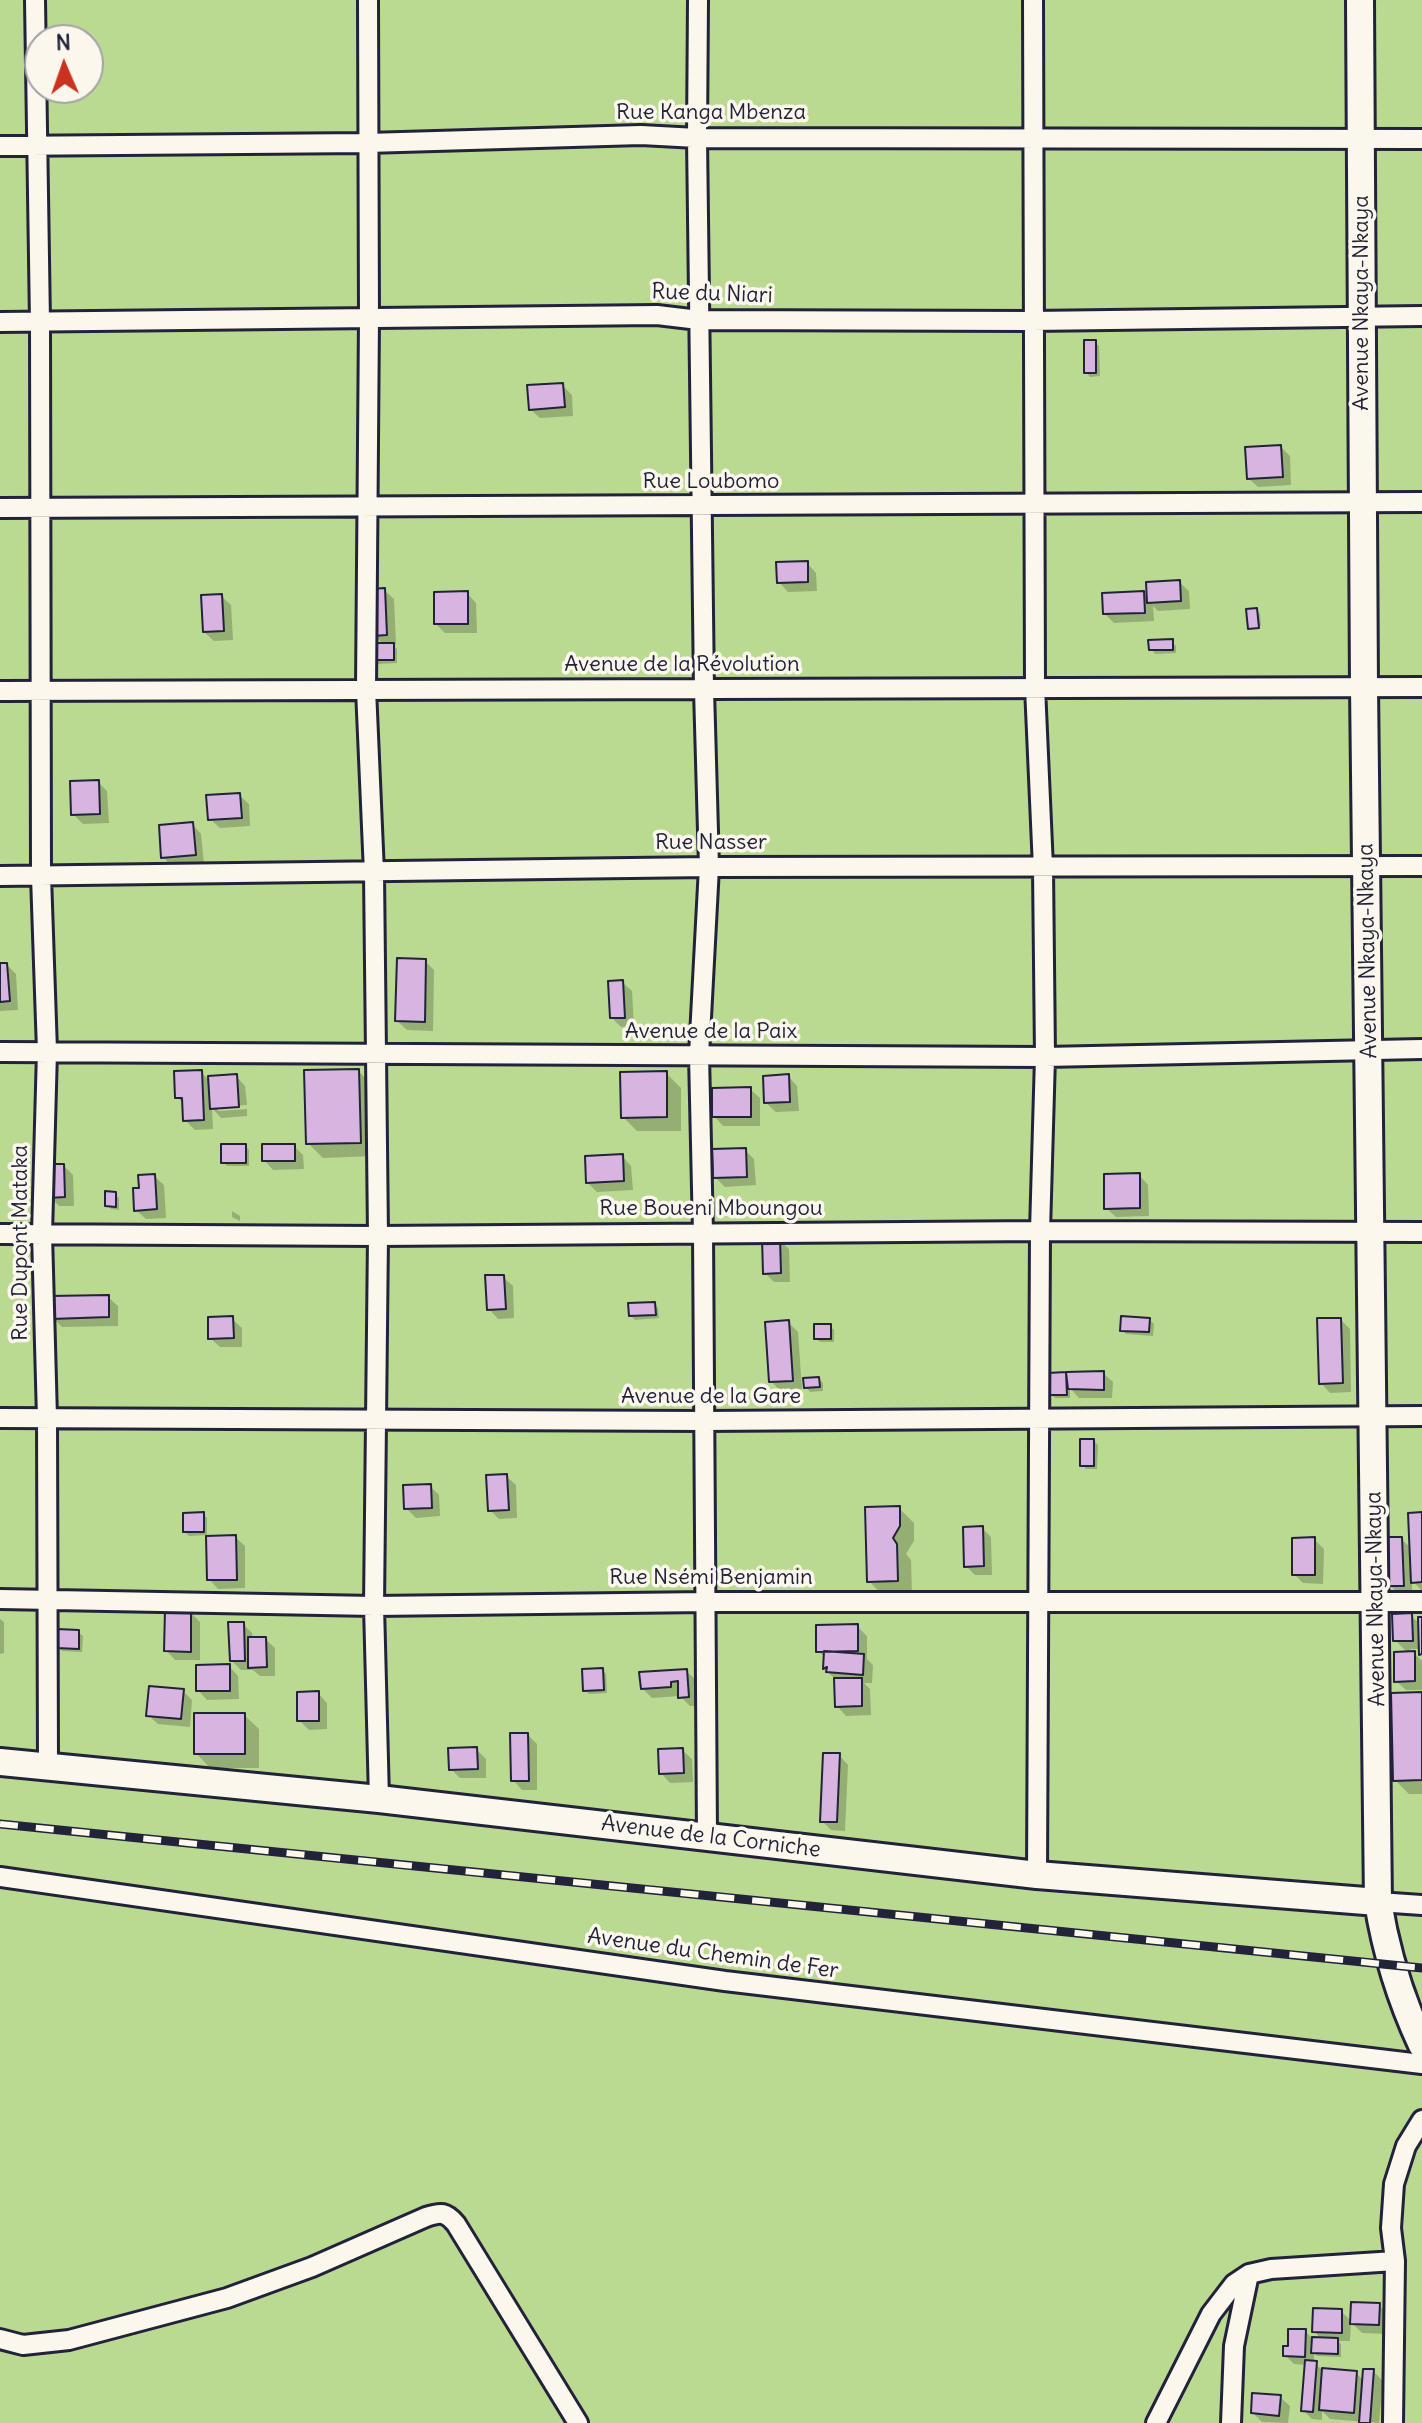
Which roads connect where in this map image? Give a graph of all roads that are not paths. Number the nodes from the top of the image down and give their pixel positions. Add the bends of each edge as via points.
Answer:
1 (35, 0) edge
2 (368, 0) edge
3 (698, 0) edge
4 (1033, 0) edge
5 (1360, 0) edge
6 (1034, 137) junction
7 (697, 138) junction
8 (1362, 138) junction
9 (1422, 139) edge
10 (367, 143) junction
11 (0, 146) edge
12 (36, 146) junction
13 (1362, 316) junction
14 (1422, 316) edge
15 (369, 319) junction
16 (699, 320) junction
17 (1032, 321) junction
18 (0, 322) edge
19 (40, 322) junction
20 (1363, 502) junction
21 (1422, 502) edge
22 (1036, 504) junction
23 (702, 506) junction
24 (366, 507) junction
25 (0, 508) edge
26 (40, 508) junction
27 (1035, 687) junction
28 (1364, 687) junction
29 (1422, 687) edge
30 (366, 689) junction
31 (704, 690) junction
32 (0, 691) edge
33 (40, 691) junction
34 (1368, 866) junction
35 (1422, 866) edge
36 (709, 867) junction
37 (1043, 868) junction
38 (374, 873) junction
39 (0, 876) edge
40 (41, 876) junction
41 (1369, 1049) junction
42 (1422, 1049) edge
43 (47, 1051) junction
44 (0, 1052) edge
45 (376, 1055) junction
46 (699, 1055) junction
47 (1045, 1057) junction
48 (1040, 1231) junction
49 (1372, 1232) junction
50 (1422, 1232) edge
51 (703, 1233) junction
52 (0, 1234) edge
53 (42, 1234) junction
54 (378, 1236) junction
55 (1373, 1415) junction
56 (1422, 1416) edge
57 (0, 1418) edge
58 (47, 1418) junction
59 (1040, 1419) junction
60 (376, 1421) junction
61 (704, 1421) junction
62 (0, 1599) edge
63 (45, 1599) junction
64 (1038, 1601) junction
65 (707, 1602) junction
66 (1376, 1602) junction
67 (1422, 1602) edge
68 (374, 1606) junction
69 (0, 1762) edge
70 (48, 1766) junction
71 (379, 1799) junction
72 (707, 1836) junction
73 (1037, 1875) junction
74 (0, 1877) edge
75 (1378, 1902) junction
76 (1422, 1905) edge
77 (1415, 2015) edge
78 (1422, 2045) edge
79 (1422, 2064) edge
80 (1422, 2120) edge
81 (1395, 2261) junction
82 (1249, 2274) junction
83 (0, 2339) edge
84 (578, 2423) edge
85 (1156, 2423) edge
86 (1231, 2423) edge
87 (1393, 2423) edge

1 - 12 street, Rue Dupont Mataka
2 - 10 street
3 - 7 street
4 - 6 street
5 - 8 street, Avenue Nkaya-Nkaya
6 - 7 street, Rue Kanga Mbenza
6 - 8 street, Rue Kanga Mbenza
6 - 17 street
7 - 10 street, Rue Kanga Mbenza
7 - 16 street
8 - 9 street, Rue Kanga Mbenza
8 - 13 street, Avenue Nkaya-Nkaya
10 - 12 street, Rue Kanga Mbenza
10 - 15 street
11 - 12 street, Rue Kanga Mbenza
12 - 19 street, Rue Dupont Mataka
13 - 14 street, Rue du Niari
13 - 17 street, Rue du Niari
13 - 20 street, Avenue Nkaya-Nkaya
15 - 16 street, Rue du Niari via 657,315
15 - 19 street, Rue du Niari
15 - 24 street
16 - 17 street, Rue du Niari
16 - 23 street
17 - 22 street
18 - 19 street, Rue du Niari
19 - 26 street, Rue Dupont Mataka
20 - 21 street, Rue Loubomo
20 - 22 street, Rue Loubomo
20 - 28 street, Avenue Nkaya-Nkaya
22 - 23 street, Rue Loubomo
22 - 27 street
23 - 24 street, Rue Loubomo
23 - 31 street
24 - 26 street, Rue Loubomo
24 - 30 street
25 - 26 street, Rue Loubomo
26 - 33 street, Rue Dupont Mataka
27 - 28 street, Avenue de la Révolution
27 - 31 street, Avenue de la Révolution
27 - 37 street
28 - 29 street, Avenue de la Révolution
28 - 34 street, Avenue Nkaya-Nkaya
30 - 31 street, Avenue de la Révolution
30 - 33 street, Avenue de la Révolution
30 - 38 street
31 - 36 street
32 - 33 street, Avenue de la Révolution
33 - 40 street, Rue Dupont Mataka
34 - 35 street, Rue Nasser
34 - 37 street, Rue Nasser
34 - 41 street, Avenue Nkaya-Nkaya
36 - 37 street, Rue Nasser
36 - 38 street, Rue Nasser
36 - 46 street
37 - 47 street
38 - 40 street, Rue Nasser
38 - 45 street
39 - 40 street, Rue Nasser
40 - 43 street, Rue Dupont Mataka
41 - 42 street, Avenue de la Paix
41 - 47 street, Avenue de la Paix
41 - 49 street, Avenue Nkaya-Nkaya
43 - 44 street, Avenue de la Paix
43 - 45 street, Avenue de la Paix
43 - 53 street, Rue Dupont Mataka
45 - 46 street, Avenue de la Paix
45 - 54 street
46 - 47 street, Avenue de la Paix
46 - 51 street
47 - 48 street
48 - 49 street, Rue Boueni Mboungou
48 - 51 street, Rue Boueni Mboungou
48 - 59 street
49 - 50 street, Rue Boueni Mboungou
49 - 55 street, Avenue Nkaya-Nkaya
51 - 54 street, Rue Boueni Mboungou
51 - 61 street
52 - 53 street, Rue Boueni Mboungou
53 - 54 street, Rue Boueni Mboungou
53 - 58 street, Rue Dupont Mataka
54 - 60 street
55 - 56 street, Avenue de la Gare
55 - 59 street, Avenue de la Gare
55 - 66 street, Avenue Nkaya-Nkaya
57 - 58 street, Avenue de la Gare
58 - 60 street, Avenue de la Gare
58 - 63 street, Rue Dupont Mataka
59 - 61 street, Avenue de la Gare
59 - 64 street
60 - 61 street, Avenue de la Gare
60 - 68 street
61 - 65 street
62 - 63 street, Rue Nsémi Benjamin
63 - 68 street, Rue Nsémi Benjamin
63 - 70 street, Rue Dupont Mataka
64 - 65 street, Rue Nsémi Benjamin
64 - 66 street, Rue Nsémi Benjamin
64 - 73 street
65 - 68 street, Rue Nsémi Benjamin
65 - 72 street
66 - 67 street, Rue Nsémi Benjamin
66 - 75 street, Avenue Nkaya-Nkaya
68 - 71 street
69 - 70 street, Avenue de la Corniche
70 - 71 street, Avenue de la Corniche
71 - 72 street, Avenue de la Corniche
72 - 73 street, Avenue de la Corniche
73 - 75 street, Avenue de la Corniche
74 - 79 street, Avenue du Chemin de Fer via 725,1981
75 - 76 street, Avenue de la Corniche
75 - 77 street, Avenue Nkaya-Nkaya via 1384,1938
77 - 78 street, Avenue Nkaya-Nkaya
80 - 81 street via 1406,2146 1394,2184
81 - 82 street
81 - 87 street
82 - 85 street via 1211,2314
82 - 86 street via 1234,2346
83 - 84 street via 23,2345 69,2340 227,2298 442,2212 456,2224

